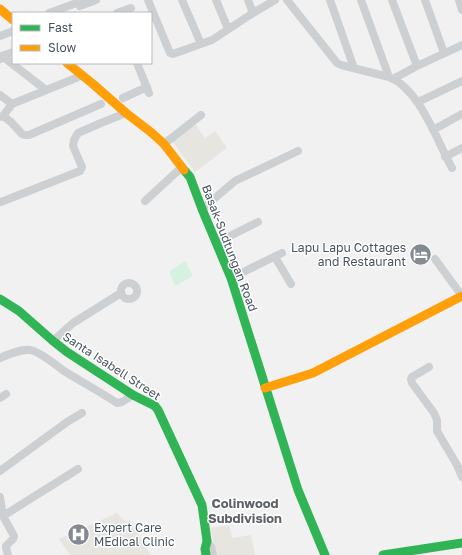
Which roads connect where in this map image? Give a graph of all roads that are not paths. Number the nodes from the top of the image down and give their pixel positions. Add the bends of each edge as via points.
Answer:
1 (96, 0) edge
2 (148, 0) edge
3 (182, 0) edge
4 (216, 0) edge
5 (248, 0) edge
6 (275, 0) edge
7 (287, 0) edge
8 (330, 0) edge
9 (361, 0) edge
10 (392, 0) edge
11 (425, 0) edge
12 (459, 0) edge
13 (81, 2) edge
14 (131, 8) dead end
15 (0, 9) edge
16 (462, 10) edge
17 (52, 12) edge
18 (63, 12) edge
19 (120, 12) edge
20 (253, 13) junction
21 (12, 19) edge
22 (228, 29) junction
23 (12, 31) edge
24 (0, 36) edge
25 (201, 44) junction
26 (462, 45) edge
27 (12, 52) edge
28 (444, 53) junction
29 (1, 57) edge
30 (72, 64) edge
31 (137, 64) edge
32 (416, 66) junction
33 (354, 68) junction
34 (82, 75) junction
35 (391, 78) junction
36 (462, 81) edge
37 (46, 90) junction
38 (0, 95) edge
39 (123, 98) dead end
40 (418, 102) junction
41 (12, 104) junction
42 (101, 104) dead end
43 (126, 113) junction
44 (462, 114) edge
45 (201, 115) dead end
46 (2, 116) edge
47 (433, 130) junction
48 (164, 144) junction
49 (462, 148) edge
50 (298, 151) dead end
51 (446, 157) junction
52 (182, 167) junction
53 (452, 168) dead end
54 (145, 201) dead end
55 (1, 202) dead end
56 (202, 210) junction
57 (258, 222) dead end
58 (216, 243) junction
59 (435, 259) dead end
60 (231, 278) junction
61 (291, 284) dead end
62 (122, 293) dead end
63 (462, 296) edge
64 (0, 300) edge
65 (53, 341) junction
66 (0, 358) edge
67 (429, 368) dead end
68 (265, 388) junction
69 (133, 395) junction
70 (82, 413) dead end
71 (78, 469) dead end
72 (0, 471) edge
73 (462, 476) edge
74 (0, 497) edge
75 (3, 516) junction
76 (207, 541) junction
77 (462, 543) edge
78 (417, 552) edge
79 (8, 555) edge
80 (206, 555) edge
81 (213, 555) edge
82 (325, 555) edge
83 (383, 555) edge

1 - 13 street
2 - 25 street via 170,53
3 - 25 street
4 - 22 street
5 - 20 street
6 - 20 street
7 - 33 street via 337,63
8 - 33 street
9 - 35 street
10 - 32 street
11 - 28 street
12 - 16 street
13 - 17 street
13 - 18 street
14 - 19 street
15 - 21 street
20 - 22 street
22 - 25 street
23 - 24 street
26 - 28 street
27 - 29 street
28 - 32 street
29 - 37 street
30 - 34 street, Basak-Sudtungan Road
31 - 39 street via 148,90
32 - 35 street
33 - 35 street
34 - 37 street
34 - 43 street, Basak-Sudtungan Road
35 - 40 street
36 - 40 street
37 - 41 street
38 - 41 street
40 - 47 street
41 - 46 street
42 - 46 street via 28,135 22,134 12,122
43 - 48 street, Basak-Sudtungan Road
43 - 55 street via 78,134 73,146 82,166 80,171
44 - 47 street
45 - 48 street
47 - 51 street
48 - 52 street, Basak-Sudtungan Road
49 - 51 street
50 - 56 street via 235,181
51 - 53 street
52 - 54 street
52 - 56 street, Basak-Sudtungan Road via 190,177
56 - 58 street, Basak-Sudtungan Road
57 - 58 street
58 - 60 street, Basak-Sudtungan Road
59 - 63 street
60 - 61 street via 279,255
60 - 68 street, Basak-Sudtungan Road
62 - 65 street via 73,323
63 - 68 street via 313,373
64 - 65 street, Santa Isabell Street via 19,311
65 - 69 street, Santa Isabell Street
66 - 69 street via 20,351 35,351 118,403
67 - 73 street via 412,377 412,383 434,413 437,432
68 - 82 street, Basak-Sudtungan Road via 298,490
69 - 76 street, Santa Isabell Street via 158,410 202,505
70 - 72 street
71 - 75 street
74 - 75 street
75 - 79 street via 14,536 6,546
76 - 80 street, Santa Isabell Street
76 - 81 street, Santa Isabell Street
77 - 78 street
78 - 83 street

